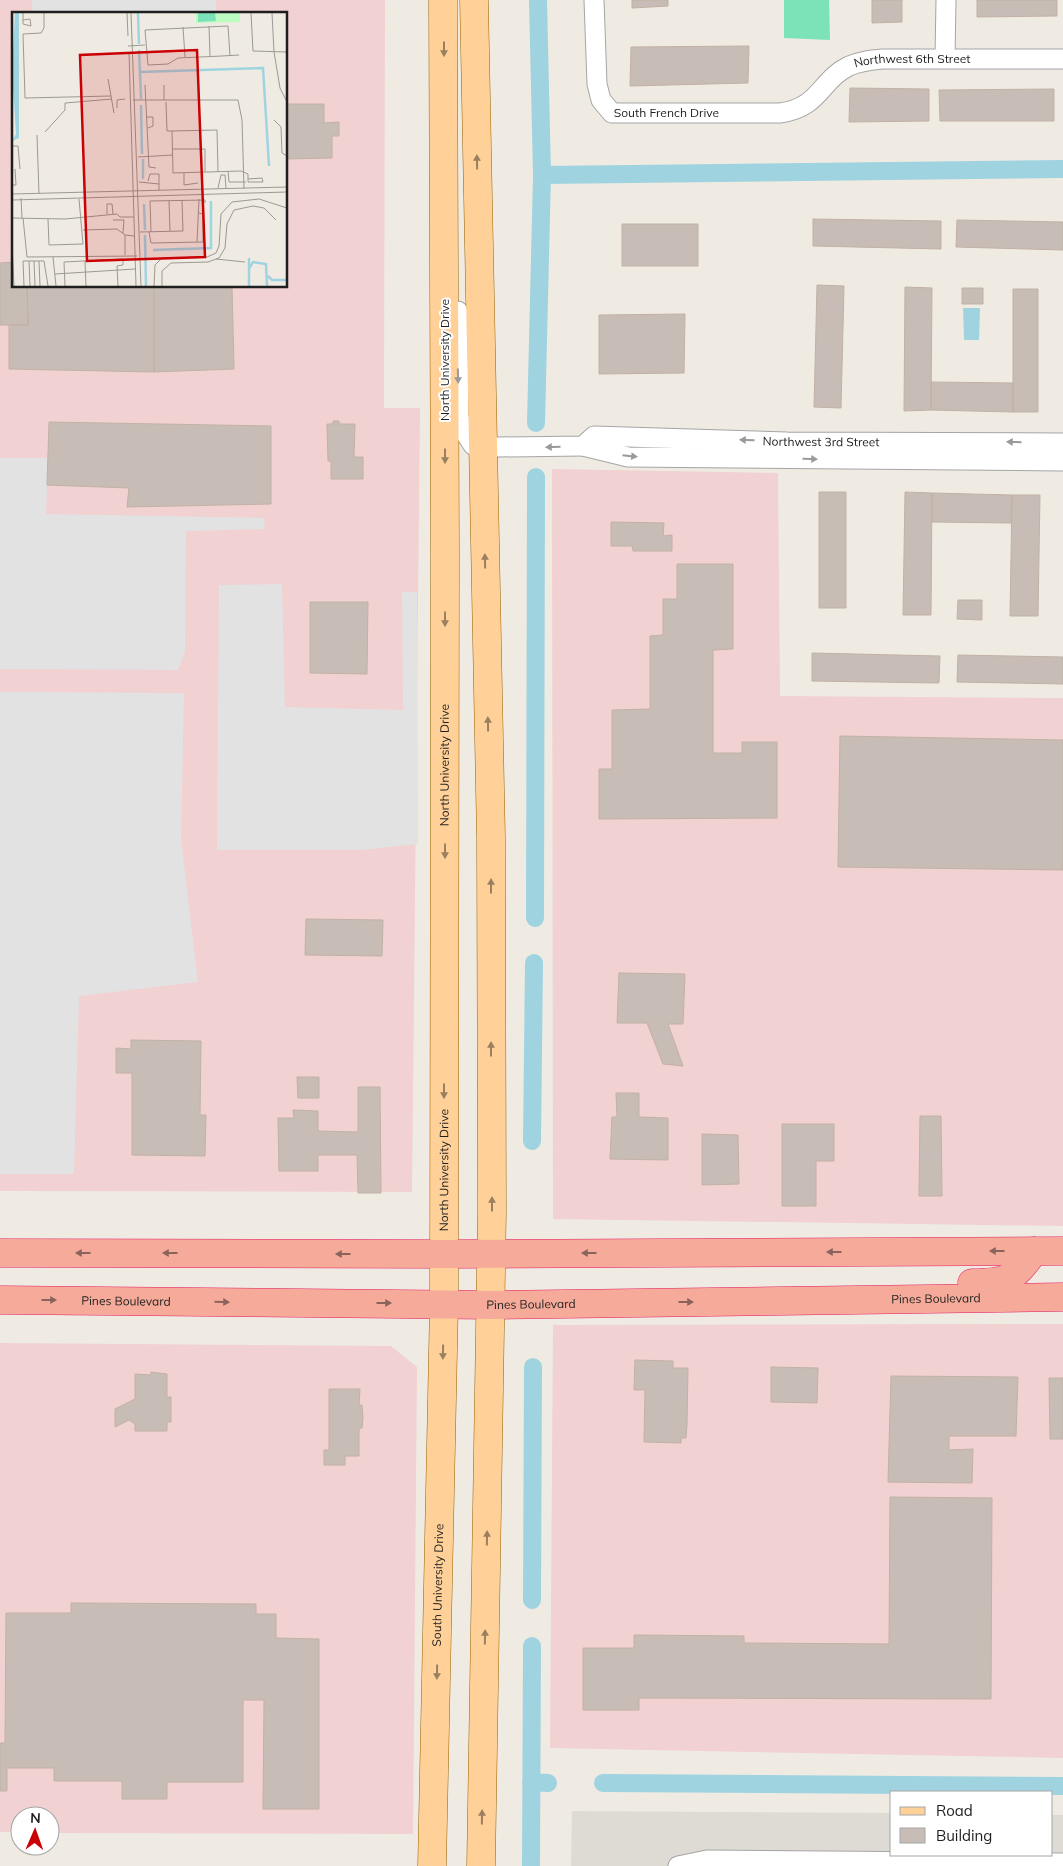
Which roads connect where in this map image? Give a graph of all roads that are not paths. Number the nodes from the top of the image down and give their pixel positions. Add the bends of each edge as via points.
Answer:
1 (443, 0) edge
2 (474, 0) edge
3 (594, 0) edge
4 (946, 0) edge
5 (945, 58) junction
6 (1063, 59) edge
7 (780, 113) joint
8 (445, 227) junction
9 (1063, 443) edge
10 (583, 446) junction
11 (483, 447) junction
12 (1063, 461) edge
13 (1034, 1251) junction
14 (1063, 1251) edge
15 (13, 1253) edge
16 (492, 1253) junction
17 (444, 1254) junction
18 (0, 1262) edge
19 (1063, 1268) edge
20 (1063, 1297) edge
21 (1033, 1298) junction
22 (0, 1300) edge
23 (838, 1301) junction
24 (444, 1304) junction
25 (492, 1305) junction
26 (1063, 1863) edge
27 (432, 1866) edge
28 (481, 1866) edge
29 (678, 1866) edge

1 -> 8 main road, North University Drive
11 -> 2 main road
3 - 7 street, South French Drive via 597,84 601,100 612,113
4 - 5 street
5 - 6 street, Northwest 6th Street
5 - 7 street, Northwest 6th Street via 864,61 848,66 804,107
8 -> 11 street, North University Drive via 457,239 461,427 473,445
8 -> 17 main road, North University Drive
9 -> 10 street, Northwest 3rd Street via 786,442 594,436
10 -> 11 street, Northwest 3rd Street
10 -> 12 street, Northwest 3rd Street via 628,457
16 -> 11 main road via 491,838
13 - 14 highway
13 -> 16 highway
13 - 23 highway via 1010,1278 987,1283 890,1284
17 -> 15 highway
15 - 18 highway
16 - 17 highway
16 - 25 main road
17 - 24 main road, North University Drive
19 - 21 highway via 1049,1269 1040,1274
20 - 21 highway, Pines Boulevard
21 - 23 highway, Pines Boulevard
22 -> 24 highway, Pines Boulevard
25 -> 23 highway, Pines Boulevard
24 - 25 highway, Pines Boulevard
24 -> 27 main road, South University Drive
28 -> 25 main road
26 - 29 street via 707,1860

